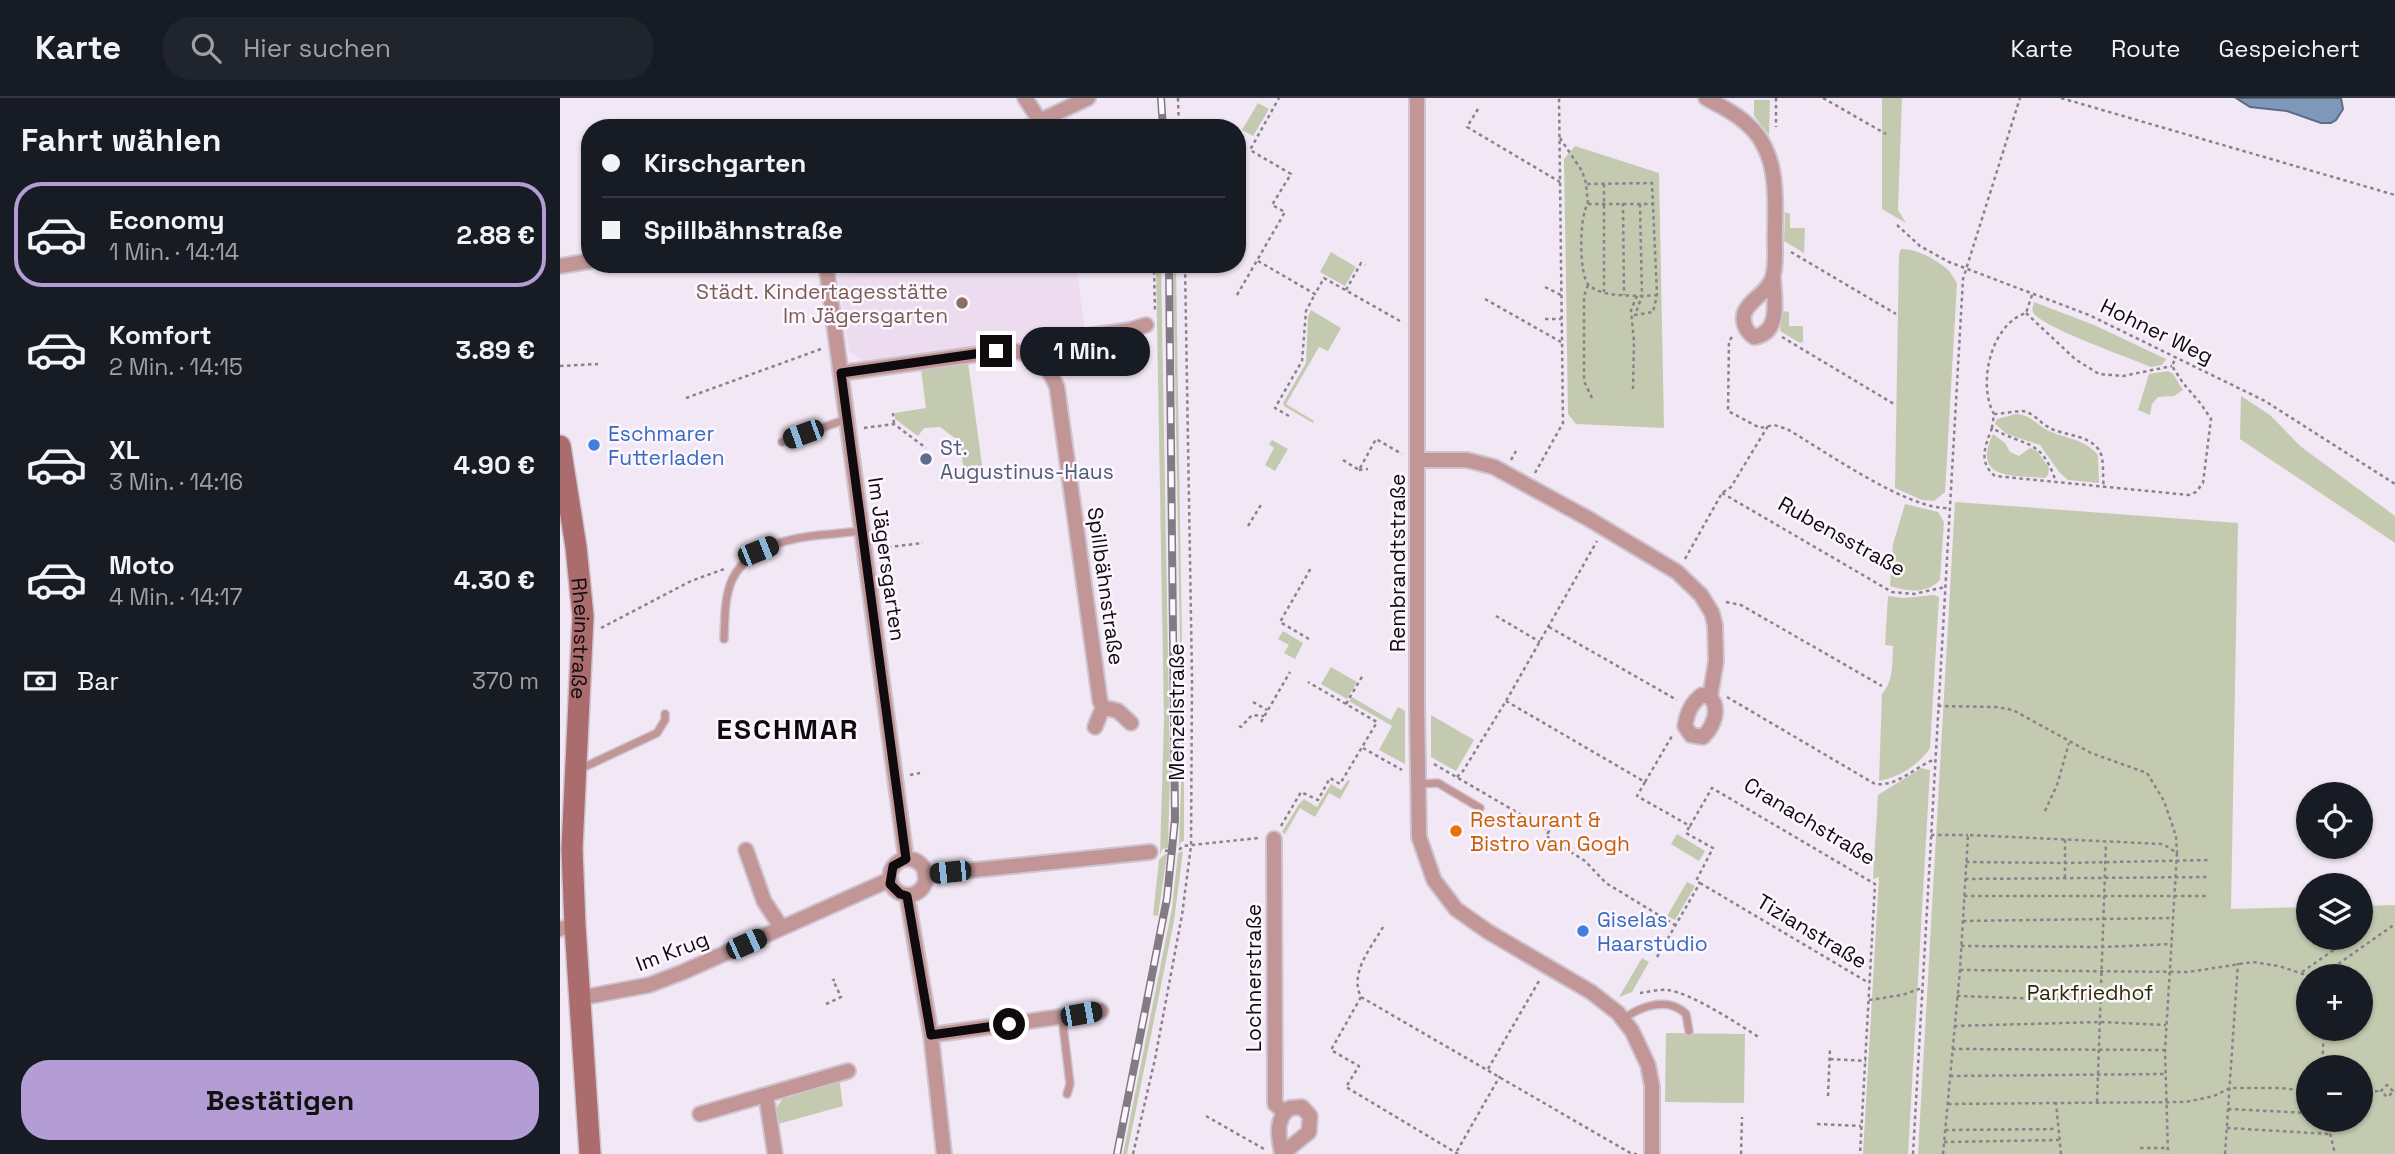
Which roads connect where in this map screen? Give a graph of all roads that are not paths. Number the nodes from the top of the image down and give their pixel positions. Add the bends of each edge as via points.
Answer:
1 (1025, 98) edge
2 (1088, 98) edge
3 (1418, 98) edge
4 (1706, 98) edge
5 (1039, 119) edge
6 (1044, 119) edge
7 (581, 262) edge
8 (560, 266) edge
9 (827, 273) edge
10 (1773, 276) junction
11 (1146, 325) road end
12 (1032, 356) junction
13 (841, 373) junction
14 (848, 424) junction
15 (782, 442) dead end
16 (560, 446) edge
17 (1418, 460) junction
18 (862, 530) junction
19 (724, 639) dead end
20 (1711, 692) junction
21 (1103, 707) junction
22 (665, 714) dead end
23 (1131, 723) dead end
24 (1095, 727) dead end
25 (575, 772) junction
26 (1418, 779) junction
27 (1480, 808) dead end
28 (1274, 839) road end
29 (746, 850) dead end
30 (1150, 852) road end
31 (906, 859) junction
32 (926, 874) junction
33 (889, 880) junction
34 (907, 896) junction
35 (567, 928) edge
36 (781, 928) junction
37 (580, 998) junction
38 (1101, 1011) dead end
39 (1062, 1017) junction
40 (1623, 1019) junction
41 (1689, 1031) dead end
42 (931, 1035) junction
43 (848, 1071) dead end
44 (1067, 1094) dead end
45 (766, 1095) junction
46 (1284, 1112) junction
47 (700, 1114) dead end
48 (590, 1154) edge
49 (775, 1154) edge
50 (944, 1154) edge
51 (1282, 1154) edge
52 (1652, 1154) edge

1 - 5 street
2 - 6 street
3 - 17 street, Rembrandtstraße
4 - 10 street via 1746,122 1770,157 1775,184
7 - 8 street
9 - 13 street, Im Jägersgarten
10 - 10 street via 1771,328 1754,337 1745,328 1744,316
11 - 12 street via 1042,342
12 - 13 street via 996,351
12 - 21 street, Spillbähnstraße via 1048,368 1057,387
13 - 14 street, Im Jägersgarten
14 - 15 lane
14 - 18 street, Im Jägersgarten
16 - 25 street, Rheinstraße via 583,601
17 - 20 street via 1467,460 1504,472 1677,572 1712,613 1717,637
17 - 26 street, Rembrandtstraße
18 - 19 lane via 758,551 738,570 727,594
18 - 31 street, Im Jägersgarten
20 - 20 street via 1716,713 1707,734 1691,735 1685,726 1690,708
21 - 23 street via 1118,711
21 - 24 street
22 - 25 lane via 657,733
25 - 35 street, Rheinstraße
26 - 27 lane via 1438,783
26 - 40 street, Rembrandtstraße via 1422,847 1444,896 1487,931 1591,992
28 - 46 street, Lochnerstraße via 1275,1104
29 - 36 street via 764,901
30 - 32 street
31 - 32 street via 919,863
31 - 33 street via 893,866
32 - 34 street via 921,889
33 - 34 street via 896,891
33 - 36 street, Im Krug
34 - 42 street
35 - 37 street, Rheinstraße
36 - 37 street, Im Krug via 649,985
37 - 48 street, Rheinstraße
38 - 39 street
39 - 42 street
39 - 44 lane via 1070,1084
40 - 41 lane via 1637,1008 1675,1006 1686,1014
40 - 52 street, Rembrandtstraße via 1648,1065
42 - 50 street
43 - 45 street
45 - 47 street
45 - 49 street
46 - 51 street, Lochnerstraße via 1279,1132
46 - 51 street, Lochnerstraße via 1302,1107 1311,1126 1302,1140

